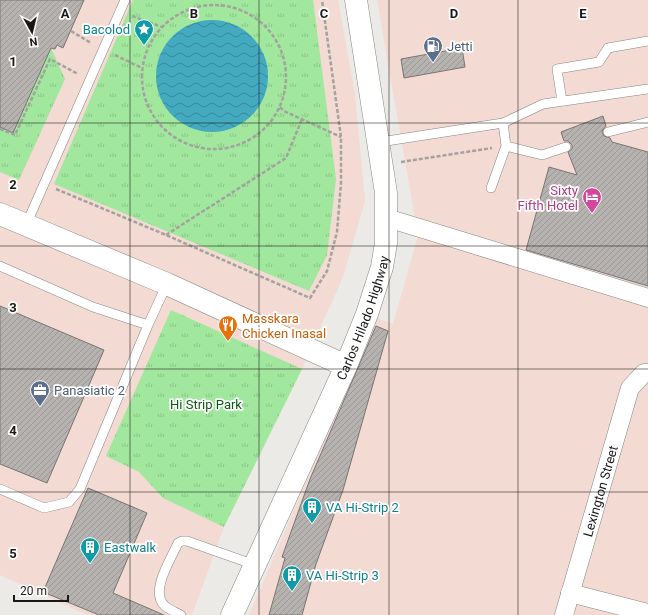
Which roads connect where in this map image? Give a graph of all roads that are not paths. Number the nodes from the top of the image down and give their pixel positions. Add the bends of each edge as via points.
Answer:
1 (126, 0) edge
2 (356, 0) edge
3 (648, 41) edge
4 (648, 88) edge
5 (562, 101) junction
6 (648, 122) edge
7 (503, 123) junction
8 (608, 132) dead end
9 (380, 142) junction
10 (506, 146) junction
11 (566, 147) dead end
12 (491, 188) dead end
13 (0, 214) edge
14 (388, 218) junction
15 (26, 225) junction
16 (0, 266) edge
17 (167, 284) junction
18 (648, 298) edge
19 (148, 325) junction
20 (346, 366) junction
21 (646, 373) edge
22 (0, 489) edge
23 (255, 565) junction
24 (570, 593) junction
25 (648, 614) edge
26 (182, 615) edge
27 (232, 615) edge
28 (564, 615) edge

1 - 15 lane
2 - 9 main road, Carlos Hilado Highway
3 - 5 lane via 608,48 598,62 557,69
4 - 5 lane
5 - 7 lane via 543,104
6 - 8 lane
7 - 9 lane
7 - 10 lane
9 - 14 main road, Carlos Hilado Highway
10 - 11 lane via 542,155
10 - 12 lane
13 - 15 main road
14 - 18 street
14 - 20 main road, Carlos Hilado Highway via 382,267
15 - 17 main road
16 - 19 lane via 92,306
17 - 19 lane
17 - 20 main road
19 - 22 lane via 80,489 69,502 44,508
20 - 23 main road, Carlos Hilado Highway
21 - 24 street, Lexington Street via 630,388
23 - 26 lane via 187,541 178,543 158,587 158,596 165,606
23 - 27 main road, Carlos Hilado Highway
24 - 25 street
24 - 28 street, Lexington Street

